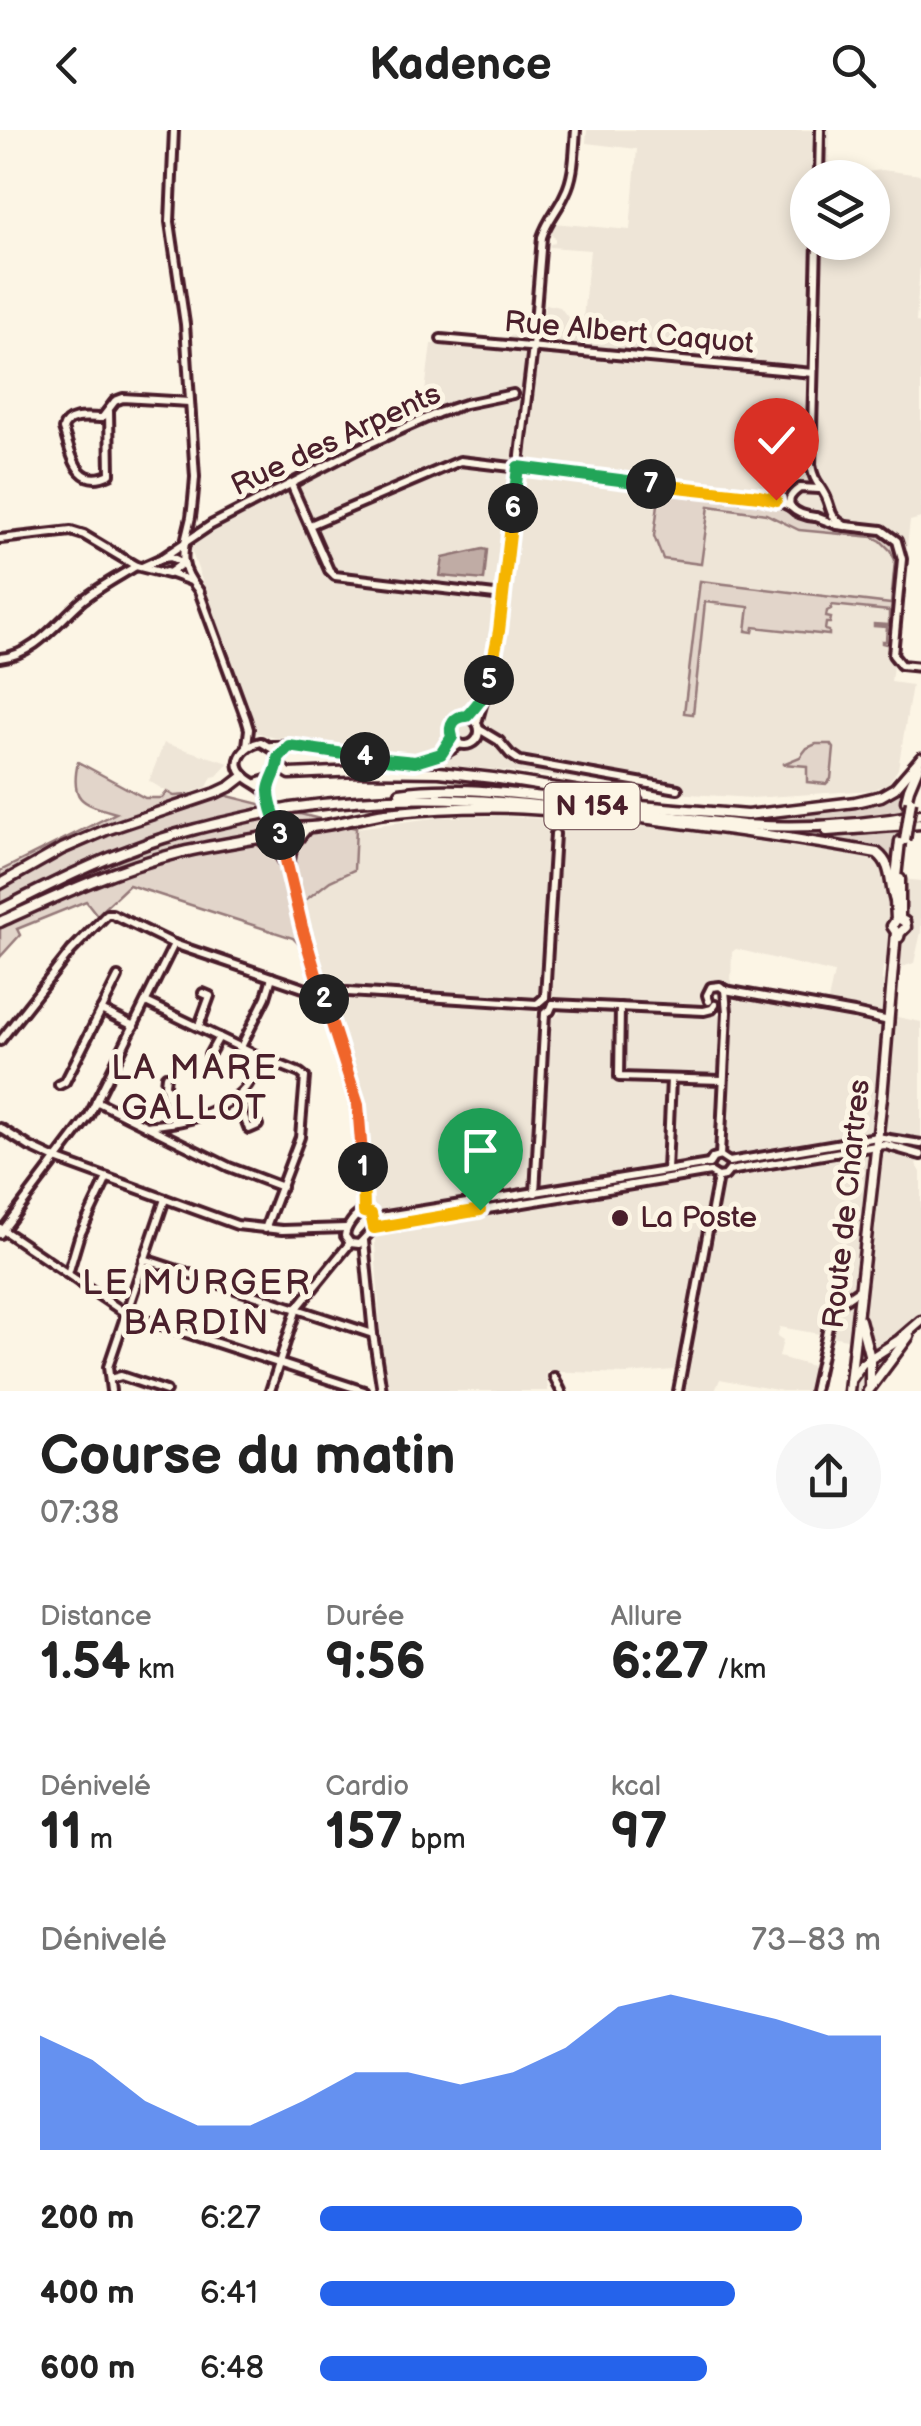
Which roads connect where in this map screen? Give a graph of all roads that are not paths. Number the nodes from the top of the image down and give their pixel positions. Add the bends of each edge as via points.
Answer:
1 (174, 130) edge
2 (576, 130) edge
3 (820, 130) edge
4 (819, 160) edge
5 (816, 260) edge
6 (441, 338) dead end
7 (533, 347) junction
8 (813, 373) junction
9 (513, 394) dead end
10 (189, 402) junction
11 (109, 411) junction
12 (811, 464) junction
13 (518, 467) junction
14 (291, 484) junction
15 (819, 489) junction
16 (797, 490) junction
17 (759, 496) junction
18 (792, 507) junction
19 (827, 508) junction
20 (816, 517) junction
21 (310, 525) junction
22 (845, 526) junction
23 (0, 539) edge
24 (184, 542) junction
25 (162, 558) junction
26 (183, 563) junction
27 (139, 566) junction
28 (168, 574) junction
29 (190, 581) junction
30 (503, 596) junction
31 (0, 658) edge
32 (921, 667) edge
33 (485, 696) junction
34 (467, 716) junction
35 (248, 728) junction
36 (478, 730) junction
37 (452, 737) junction
38 (261, 742) junction
39 (460, 744) junction
40 (247, 746) junction
41 (271, 746) junction
42 (289, 746) junction
43 (441, 754) junction
44 (921, 759) edge
45 (279, 762) junction
46 (921, 771) edge
47 (244, 776) junction
48 (272, 778) junction
49 (257, 782) junction
50 (678, 788) dead end
51 (269, 794) junction
52 (394, 794) junction
53 (909, 801) junction
54 (290, 806) junction
55 (604, 813) junction
56 (761, 814) junction
57 (921, 814) edge
58 (278, 824) junction
59 (921, 824) edge
60 (308, 828) junction
61 (732, 829) junction
62 (555, 834) dead end
63 (259, 838) junction
64 (903, 841) junction
65 (288, 868) junction
66 (0, 884) edge
67 (895, 901) junction
68 (0, 908) edge
69 (898, 920) junction
70 (0, 922) edge
71 (174, 944) junction
72 (272, 976) junction
73 (118, 977) dead end
74 (322, 993) junction
75 (203, 994) dead end
76 (728, 994) junction
77 (545, 997) junction
78 (146, 1002) junction
79 (714, 1003) junction
80 (537, 1004) junction
81 (553, 1004) junction
82 (620, 1007) junction
83 (101, 1010) junction
84 (545, 1013) junction
85 (889, 1021) junction
86 (1, 1025) edge
87 (134, 1026) junction
88 (199, 1026) junction
89 (725, 1026) junction
90 (8, 1032) junction
91 (219, 1037) junction
92 (0, 1041) edge
93 (242, 1048) junction
94 (209, 1055) dead end
95 (166, 1076) dead end
96 (670, 1079) junction
97 (722, 1080) junction
98 (59, 1085) dead end
99 (236, 1097) junction
100 (96, 1101) junction
101 (174, 1122) junction
102 (258, 1125) dead end
103 (146, 1126) junction
104 (0, 1128) edge
105 (877, 1142) junction
106 (919, 1152) edge
107 (720, 1156) junction
108 (56, 1159) junction
109 (729, 1166) junction
110 (710, 1168) junction
111 (667, 1170) junction
112 (718, 1177) junction
113 (107, 1178) junction
114 (282, 1186) junction
115 (535, 1196) junction
116 (164, 1199) junction
117 (364, 1212) junction
118 (374, 1218) junction
119 (346, 1228) junction
120 (374, 1228) junction
121 (266, 1229) junction
122 (1, 1231) edge
123 (364, 1241) junction
124 (350, 1243) junction
125 (144, 1259) junction
126 (68, 1274) junction
127 (861, 1288) junction
128 (298, 1308) junction
129 (859, 1309) junction
130 (126, 1313) junction
131 (921, 1320) edge
132 (373, 1334) junction
133 (865, 1342) junction
134 (885, 1350) junction
135 (870, 1358) junction
136 (891, 1360) junction
137 (279, 1363) junction
138 (554, 1377) dead end
139 (110, 1378) junction
140 (851, 1387) edge
141 (381, 1388) edge
142 (869, 1390) edge
143 (111, 1391) edge
144 (166, 1391) edge
145 (270, 1391) edge
146 (364, 1391) edge
147 (561, 1391) edge
148 (678, 1391) edge
149 (814, 1391) edge

1 - 10 street via 170,222
2 - 7 street via 571,181 542,237
3 - 4 street
5 - 8 street
6 - 7 street, Rue Albert Caquot
7 - 8 street, Rue Albert Caquot
7 - 13 street
8 - 12 street
9 - 14 street, Rue des Arpents via 418,421
10 - 11 street via 124,398
10 - 24 street via 195,477
11 - 11 street via 64,423 80,474 88,478 110,474
12 - 15 street
12 - 16 street
13 - 17 street
13 - 21 street via 460,461
13 - 30 street
14 - 21 street
14 - 24 street, Rue des Arpents
15 - 16 street
15 - 19 street
16 - 17 street
16 - 18 street
17 - 18 street
18 - 20 street via 800,516
19 - 20 street
19 - 22 street
20 - 22 street
21 - 30 street via 335,576
22 - 32 street via 882,530 896,540 902,559 893,655 900,665
23 - 27 street via 71,531
24 - 25 street, Rue des Arpents
24 - 26 street
25 - 26 street
25 - 27 street, Rue des Arpents
25 - 28 street
26 - 28 street
26 - 29 street
27 - 28 street
27 - 31 street, Rue des Arpents via 83,600 28,648
28 - 29 street
29 - 35 street
30 - 33 street
33 - 34 street
33 - 36 street
34 - 36 street
34 - 37 street via 453,722
35 - 38 street
35 - 40 street
36 - 39 street
36 - 50 street via 520,761
37 - 39 street
37 - 43 street
38 - 40 street
38 - 41 street
39 - 43 street
40 - 47 street via 239,764
41 - 42 street
41 - 45 street
42 - 43 street via 403,761
42 - 45 street
44 - 53 main road, Route de Chartres
44 - 56 main road via 881,796
45 - 48 street
45 - 56 main road via 290,774 439,772
46 - 53 main road, Route de Chartres
47 - 49 street
47 - 66 main road via 216,793 62,849
48 - 49 street
48 - 51 street
49 - 51 street
51 - 58 street
52 - 54 main road, N 154
52 - 56 main road via 484,791
52 - 57 main road, N 154 via 513,796 744,825 850,824
53 - 64 main road, Route de Chartres, bridge
54 - 55 main road, N 154 via 437,798
54 - 68 main road, N 154, bridge via 136,848
55 - 60 main road via 466,808
55 - 61 main road, N 154
58 - 60 main road
58 - 63 main road
58 - 65 street
59 - 61 main road, N 154 via 810,832
60 - 65 main road via 292,846
61 - 67 main road via 877,853 888,866
62 - 77 street
63 - 65 main road
63 - 70 main road via 135,866
64 - 67 main road, Route de Chartres
64 - 69 main road, Route de Chartres
65 - 74 street
67 - 69 main road, Route de Chartres
69 - 85 main road, Route de Chartres via 892,926 898,933
71 - 72 street
71 - 78 street
71 - 90 street via 106,914
72 - 74 street
72 - 93 street
73 - 83 street
74 - 80 street
74 - 117 street via 358,1105
75 - 88 street via 210,996
76 - 79 street
76 - 79 street via 712,987 707,995
76 - 85 street
76 - 89 street
77 - 80 street
77 - 81 street
78 - 87 street
78 - 88 street
79 - 82 street via 697,1009
79 - 89 street
80 - 84 street
81 - 82 street
81 - 84 street
82 - 96 street via 618,1077
83 - 87 street
83 - 98 street
84 - 115 street
85 - 105 main road, Route de Chartres
86 - 90 street
87 - 100 street
88 - 91 street
89 - 97 street
90 - 92 street
91 - 93 street
91 - 94 street
93 - 99 street via 251,1070 249,1084
93 - 114 street via 304,1077 300,1138
95 - 101 street
96 - 97 street
96 - 111 street
97 - 107 street
99 - 101 street
99 - 102 street via 249,1130
100 - 103 street
100 - 108 street
101 - 103 street
103 - 114 street
104 - 108 street
105 - 106 street
105 - 109 street
105 - 127 main road, Route de Chartres
107 - 109 street
107 - 110 street
108 - 113 street
108 - 122 street
109 - 112 street
110 - 111 street
110 - 112 street
110 - 115 street
111 - 115 street
112 - 148 street
113 - 116 street
113 - 126 street
114 - 121 street
115 - 118 street
115 - 120 street
116 - 121 street
116 - 125 street
117 - 118 street
117 - 119 street
118 - 120 street
119 - 121 street
119 - 124 street
120 - 123 street
122 - 126 street
123 - 124 street
123 - 132 street
124 - 128 street
125 - 128 street
125 - 130 street
126 - 130 street
127 - 129 main road, Route de Chartres
127 - 149 street via 832,1308
128 - 132 street
128 - 137 street
129 - 133 main road
129 - 140 main road, Route de Chartres
130 - 137 street
130 - 139 street
131 - 134 main road
131 - 136 main road
132 - 141 street
133 - 134 main road
133 - 135 main road
134 - 135 main road
134 - 136 main road
135 - 140 main road
135 - 142 main road
136 - 142 main road
137 - 145 street
137 - 146 street
138 - 147 street
139 - 143 street
139 - 144 street
141 - 146 street

